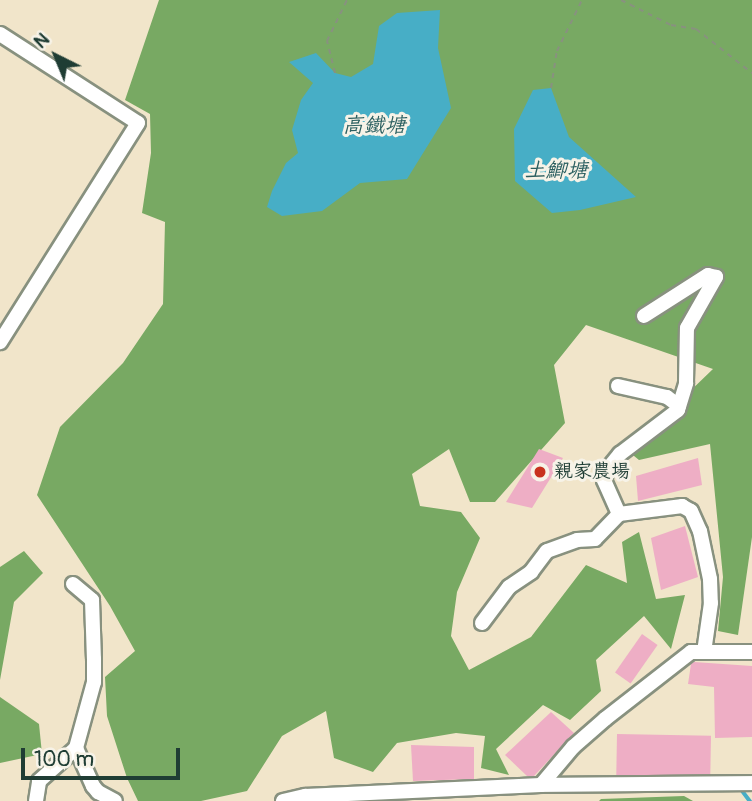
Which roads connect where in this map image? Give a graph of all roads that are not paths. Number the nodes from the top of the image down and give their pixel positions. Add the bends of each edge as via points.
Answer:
1 (0, 34) edge
2 (643, 316) dead end
3 (0, 342) edge
4 (618, 386) dead end
5 (679, 406) junction
6 (619, 514) junction
7 (73, 584) dead end
8 (482, 623) dead end
9 (704, 652) junction
10 (752, 652) edge
11 (76, 748) junction
12 (752, 783) edge
13 (541, 785) junction
14 (36, 801) edge
15 (115, 801) edge
16 (283, 801) edge

1 - 3 lane via 138,124
2 - 5 lane via 708,275 716,277 687,328 686,383
4 - 5 lane via 667,397
5 - 6 lane via 607,470 604,480
6 - 8 lane via 595,539 547,551 531,572 509,587
6 - 9 lane via 682,506 691,511 710,579
7 - 11 lane via 92,600 94,659 94,682
9 - 10 lane
9 - 13 lane via 691,652 605,719
11 - 14 lane via 39,781
11 - 15 lane via 93,786
12 - 13 lane
13 - 16 lane via 305,796

